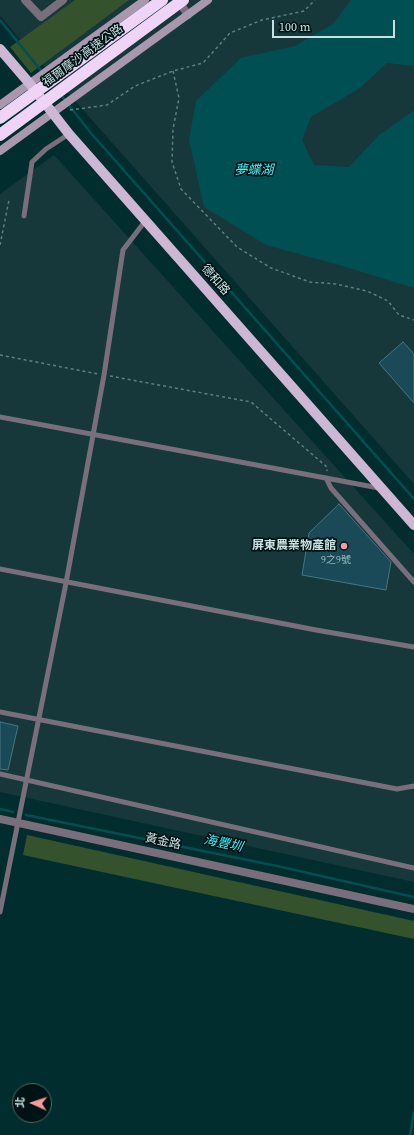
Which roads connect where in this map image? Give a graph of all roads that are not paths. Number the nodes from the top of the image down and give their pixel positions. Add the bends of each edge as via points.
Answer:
1 (25, 0) edge
2 (63, 0) edge
3 (145, 0) edge
4 (162, 0) edge
5 (178, 0) edge
6 (183, 0) edge
7 (208, 0) edge
8 (188, 15) junction
9 (0, 50) edge
10 (30, 84) junction
11 (0, 105) edge
12 (52, 113) junction
13 (0, 118) edge
14 (69, 134) junction
15 (0, 135) edge
16 (0, 151) edge
17 (24, 216) dead end
18 (146, 220) junction
19 (0, 417) edge
20 (93, 434) junction
21 (326, 478) junction
22 (382, 488) junction
23 (414, 525) edge
24 (0, 570) edge
25 (414, 582) edge
26 (66, 583) junction
27 (414, 647) edge
28 (0, 712) edge
29 (39, 720) junction
30 (0, 774) edge
31 (26, 779) junction
32 (414, 786) edge
33 (0, 819) edge
34 (18, 823) junction
35 (414, 868) edge
36 (414, 909) edge
37 (0, 912) edge

1 - 2 street via 40,17
3 - 10 main road
4 - 13 highway, 福爾摩沙高速公路, bridge
5 - 8 street
6 - 15 highway, 福爾摩沙高速公路, bridge
7 - 8 main road
8 - 12 main road
9 - 10 main road, 德和路
10 - 11 main road
10 - 12 main road, 德和路
12 - 14 main road, 德和路
12 - 16 main road
14 - 17 lane via 32,162
14 - 18 main road, 德和路
18 - 20 lane via 123,250
18 - 22 main road, 德和路
19 - 20 lane
20 - 21 lane
20 - 26 lane
21 - 22 lane
21 - 25 lane via 331,488
22 - 23 main road, 德和路
24 - 26 lane
26 - 27 lane
26 - 29 lane
28 - 29 lane
29 - 31 lane
29 - 32 lane via 397,789
30 - 31 lane
31 - 34 lane
31 - 35 lane
33 - 34 street, 黃金路
34 - 36 street, 黃金路
34 - 37 lane

